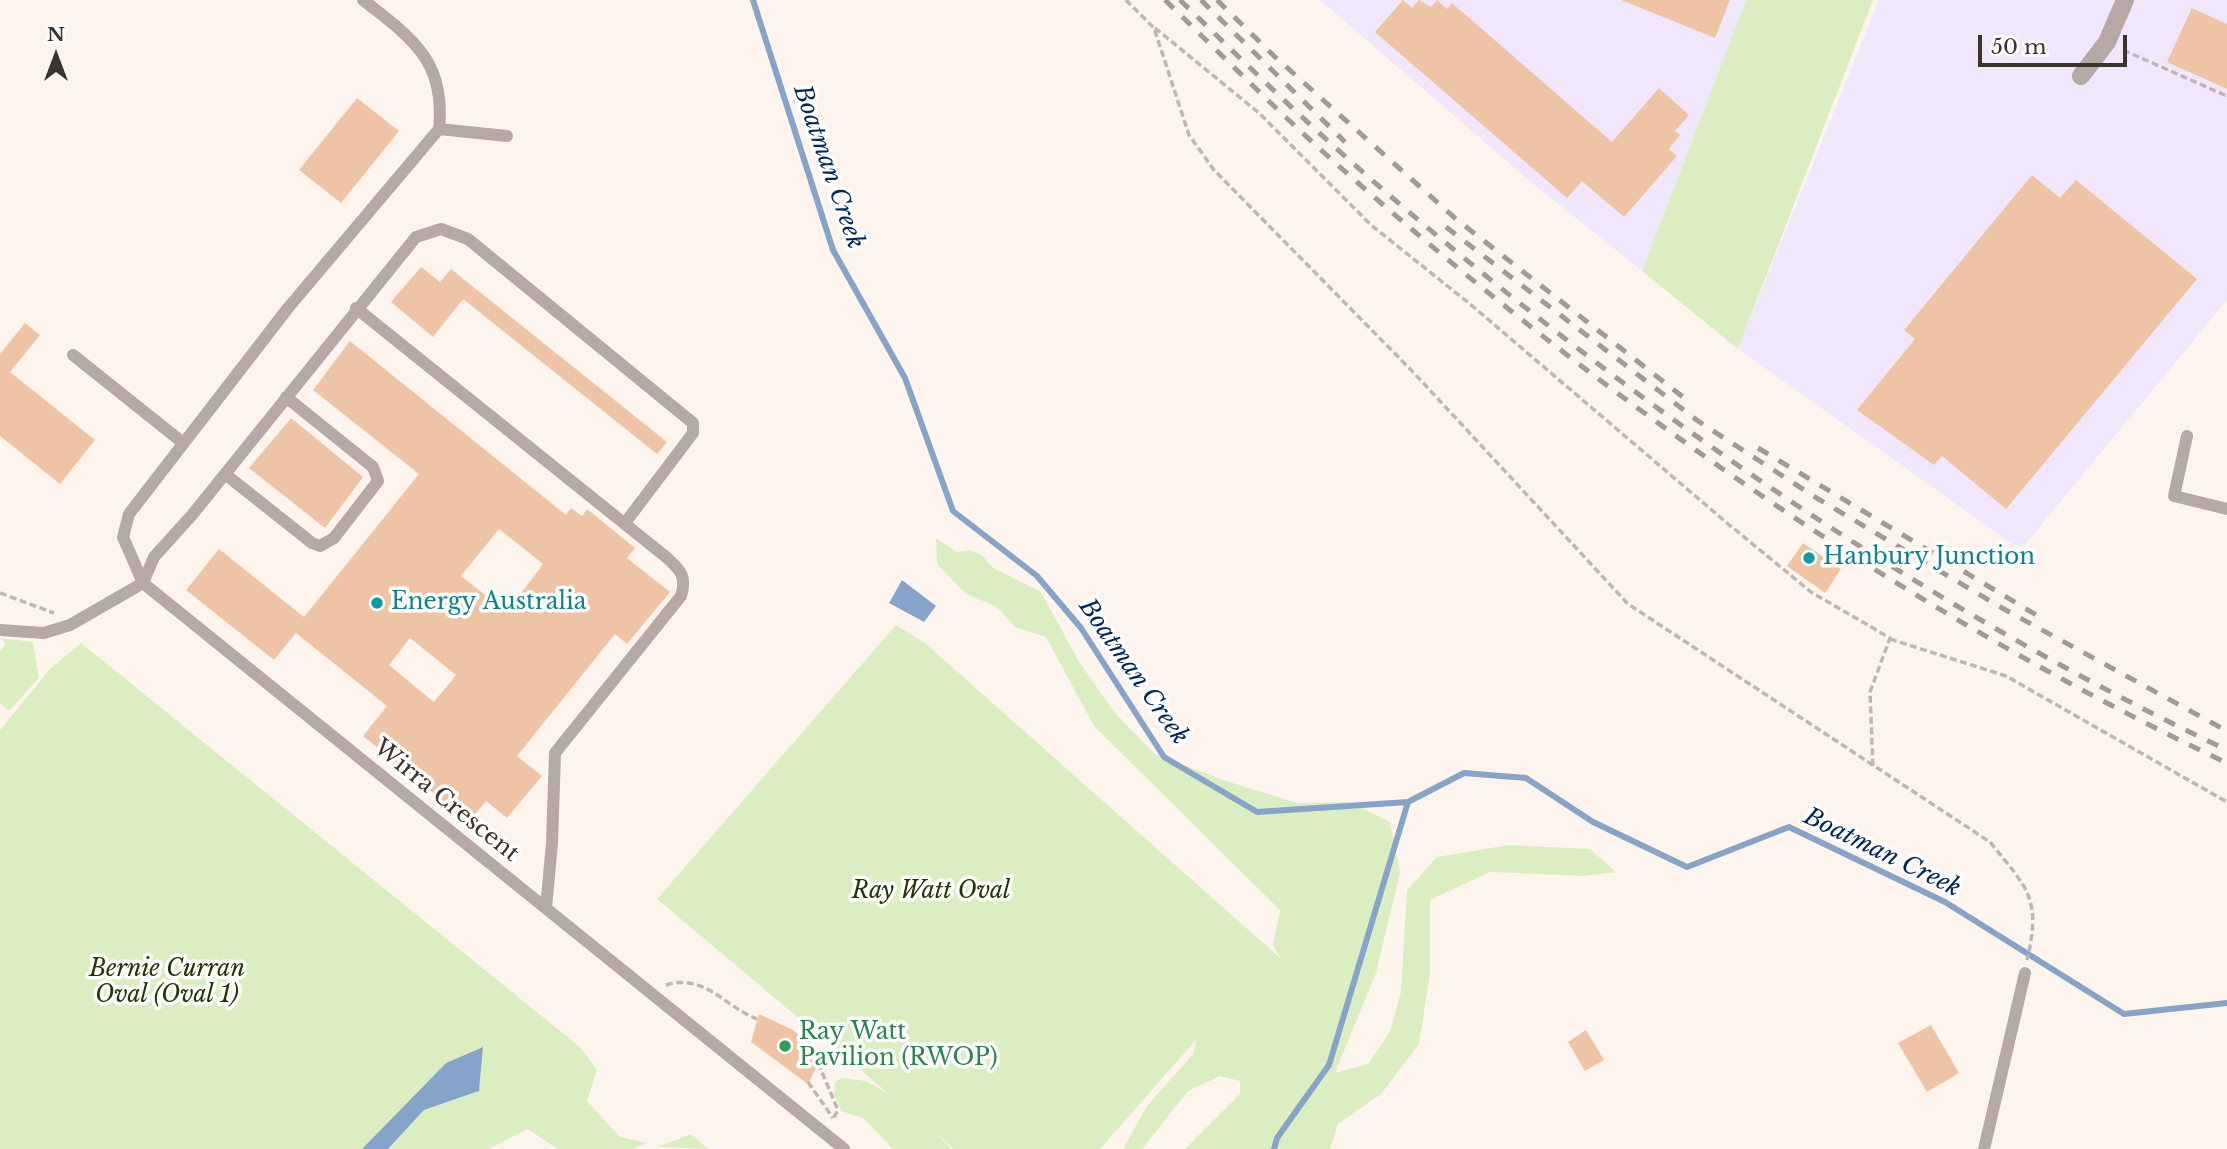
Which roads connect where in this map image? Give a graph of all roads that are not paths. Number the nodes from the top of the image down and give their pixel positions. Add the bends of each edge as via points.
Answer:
1 (363, 0) edge
2 (2126, 0) edge
3 (2081, 76) dead end
4 (439, 129) junction
5 (507, 136) dead end
6 (356, 308) junction
7 (73, 355) dead end
8 (286, 397) junction
9 (2187, 436) dead end
10 (181, 442) junction
11 (225, 474) junction
12 (2227, 509) edge
13 (625, 523) junction
14 (143, 583) junction
15 (0, 630) edge
16 (546, 908) junction
17 (2025, 973) road end
18 (844, 1149) edge
19 (1984, 1149) edge

1 - 4 lane via 414,40 435,72
2 - 3 street via 2107,42
4 - 5 lane
4 - 10 lane
6 - 8 lane
6 - 13 lane
6 - 13 lane via 416,237 441,229 468,239 693,423 694,433
7 - 10 lane
8 - 11 lane
8 - 11 lane via 373,467 376,475 378,481 334,538 320,546 312,543
9 - 12 lane via 2174,496
10 - 14 lane via 129,514 123,537
11 - 14 lane via 154,557
13 - 16 lane via 681,570 685,582 681,596 555,752
14 - 15 lane via 70,625 44,633
14 - 16 lane, Wirra Crescent
16 - 18 lane, Wirra Crescent
17 - 19 lane

